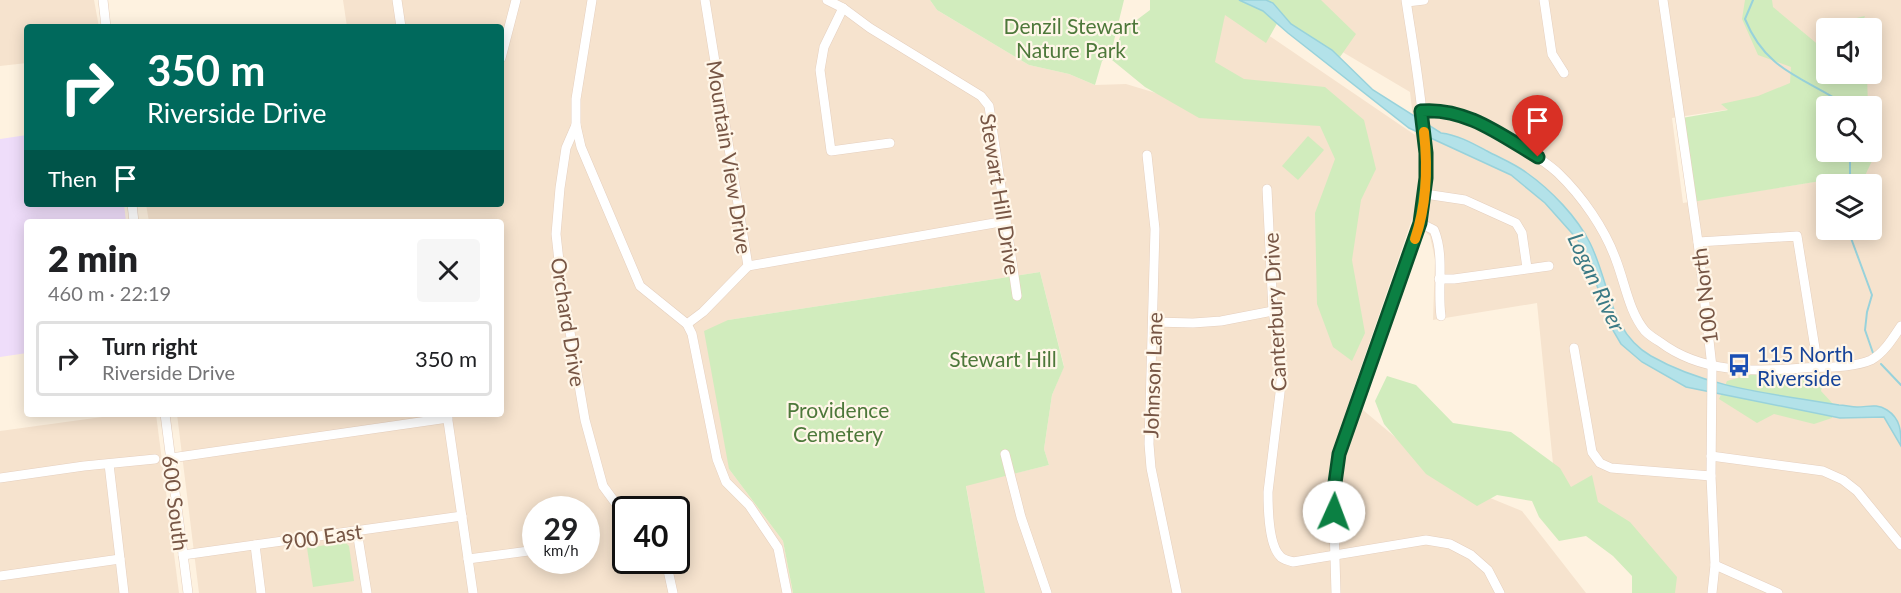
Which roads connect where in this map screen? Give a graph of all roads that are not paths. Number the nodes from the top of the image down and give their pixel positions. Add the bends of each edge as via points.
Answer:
1 (103, 0) edge
2 (397, 0) edge
3 (516, 0) edge
4 (592, 0) edge
5 (705, 0) edge
6 (827, 0) edge
7 (1425, 0) edge
8 (1544, 0) edge
9 (1663, 0) edge
10 (1407, 1) edge
11 (843, 8) junction
12 (106, 24) edge
13 (401, 24) edge
14 (504, 46) edge
15 (1564, 73) dead end
16 (1421, 111) junction
17 (576, 125) junction
18 (890, 143) dead end
19 (1148, 155) dead end
20 (1267, 189) dead end
21 (1425, 194) junction
22 (1006, 221) junction
23 (1420, 223) junction
24 (1698, 242) junction
25 (748, 266) junction
26 (1549, 266) dead end
27 (1527, 268) junction
28 (1439, 279) junction
29 (1017, 296) dead end
30 (1273, 311) junction
31 (1441, 316) dead end
32 (1154, 322) junction
33 (687, 324) junction
34 (1901, 326) edge
35 (1574, 348) dead end
36 (1712, 367) junction
37 (1818, 367) junction
38 (165, 417) edge
39 (440, 417) edge
40 (447, 417) edge
41 (1005, 454) dead end
42 (1711, 456) junction
43 (171, 458) junction
44 (154, 459) dead end
45 (109, 464) junction
46 (1711, 476) junction
47 (0, 478) edge
48 (612, 498) edge
49 (462, 516) junction
50 (357, 531) junction
51 (255, 545) junction
52 (1901, 545) edge
53 (522, 552) edge
54 (183, 555) junction
55 (1334, 556) junction
56 (120, 559) junction
57 (468, 559) junction
58 (1715, 565) junction
59 (668, 574) edge
60 (0, 576) edge
61 (124, 593) edge
62 (188, 593) edge
63 (261, 593) edge
64 (367, 593) edge
65 (473, 593) edge
66 (672, 593) edge
67 (787, 593) edge
68 (1047, 593) edge
69 (1177, 593) edge
70 (1336, 593) edge
71 (1500, 593) edge
72 (1712, 593) edge
73 (1778, 593) edge

1 - 12 street
2 - 13 street
3 - 14 street
4 - 17 street via 576,99
5 - 25 street, Mountain View Drive
6 - 11 street, Stewart Hill Drive
7 - 10 street
8 - 15 street via 1552,54
9 - 24 street, 100 North
10 - 16 street
11 - 18 street via 824,46 820,70 831,151
11 - 22 street, Stewart Hill Drive via 981,96 989,106
16 - 21 street
16 - 36 street via 1459,114 1538,157 1559,174 1595,218 1646,332 1670,350
17 - 33 street via 581,147 640,286
17 - 48 street, Orchard Drive via 566,148 556,234 588,431 603,486
19 - 32 street, Johnson Lane via 1155,229
20 - 30 street, Canterbury Drive
21 - 23 street
21 - 27 street via 1465,200 1516,224 1522,233
22 - 25 street
22 - 29 street, Stewart Hill Drive
23 - 28 street via 1434,230 1439,242
23 - 55 street via 1339,454 1334,490
24 - 36 street, 100 North
24 - 37 street via 1797,236
25 - 33 street, Mountain View Drive
26 - 27 street
27 - 28 street
28 - 31 street
30 - 32 street via 1221,321
30 - 55 street, Canterbury Drive via 1282,366 1268,492 1275,549 1282,558 1293,562
32 - 69 street, Johnson Lane via 1149,444
33 - 67 street via 717,459 726,482 749,506 778,548
34 - 37 street via 1886,348 1871,360
35 - 46 street via 1592,452 1600,463 1611,468
36 - 37 street
36 - 42 street, 100 North
38 - 43 street, 600 South
39 - 43 street
40 - 49 street
41 - 68 street
42 - 46 street, 100 North
42 - 52 street via 1823,471 1843,480 1857,491
43 - 54 street, 600 South
44 - 45 street
45 - 47 street
45 - 56 street
46 - 58 street, 100 North
49 - 50 street, 900 East
49 - 57 street
50 - 51 street, 900 East
50 - 64 street
51 - 54 street, 900 East
51 - 63 street
53 - 57 street
54 - 62 street, 600 South
55 - 70 street
55 - 71 street, Canterbury Drive via 1426,540 1450,544 1488,570
56 - 60 street
56 - 61 street
57 - 65 street
58 - 72 street, 100 North
58 - 73 street
59 - 66 street

